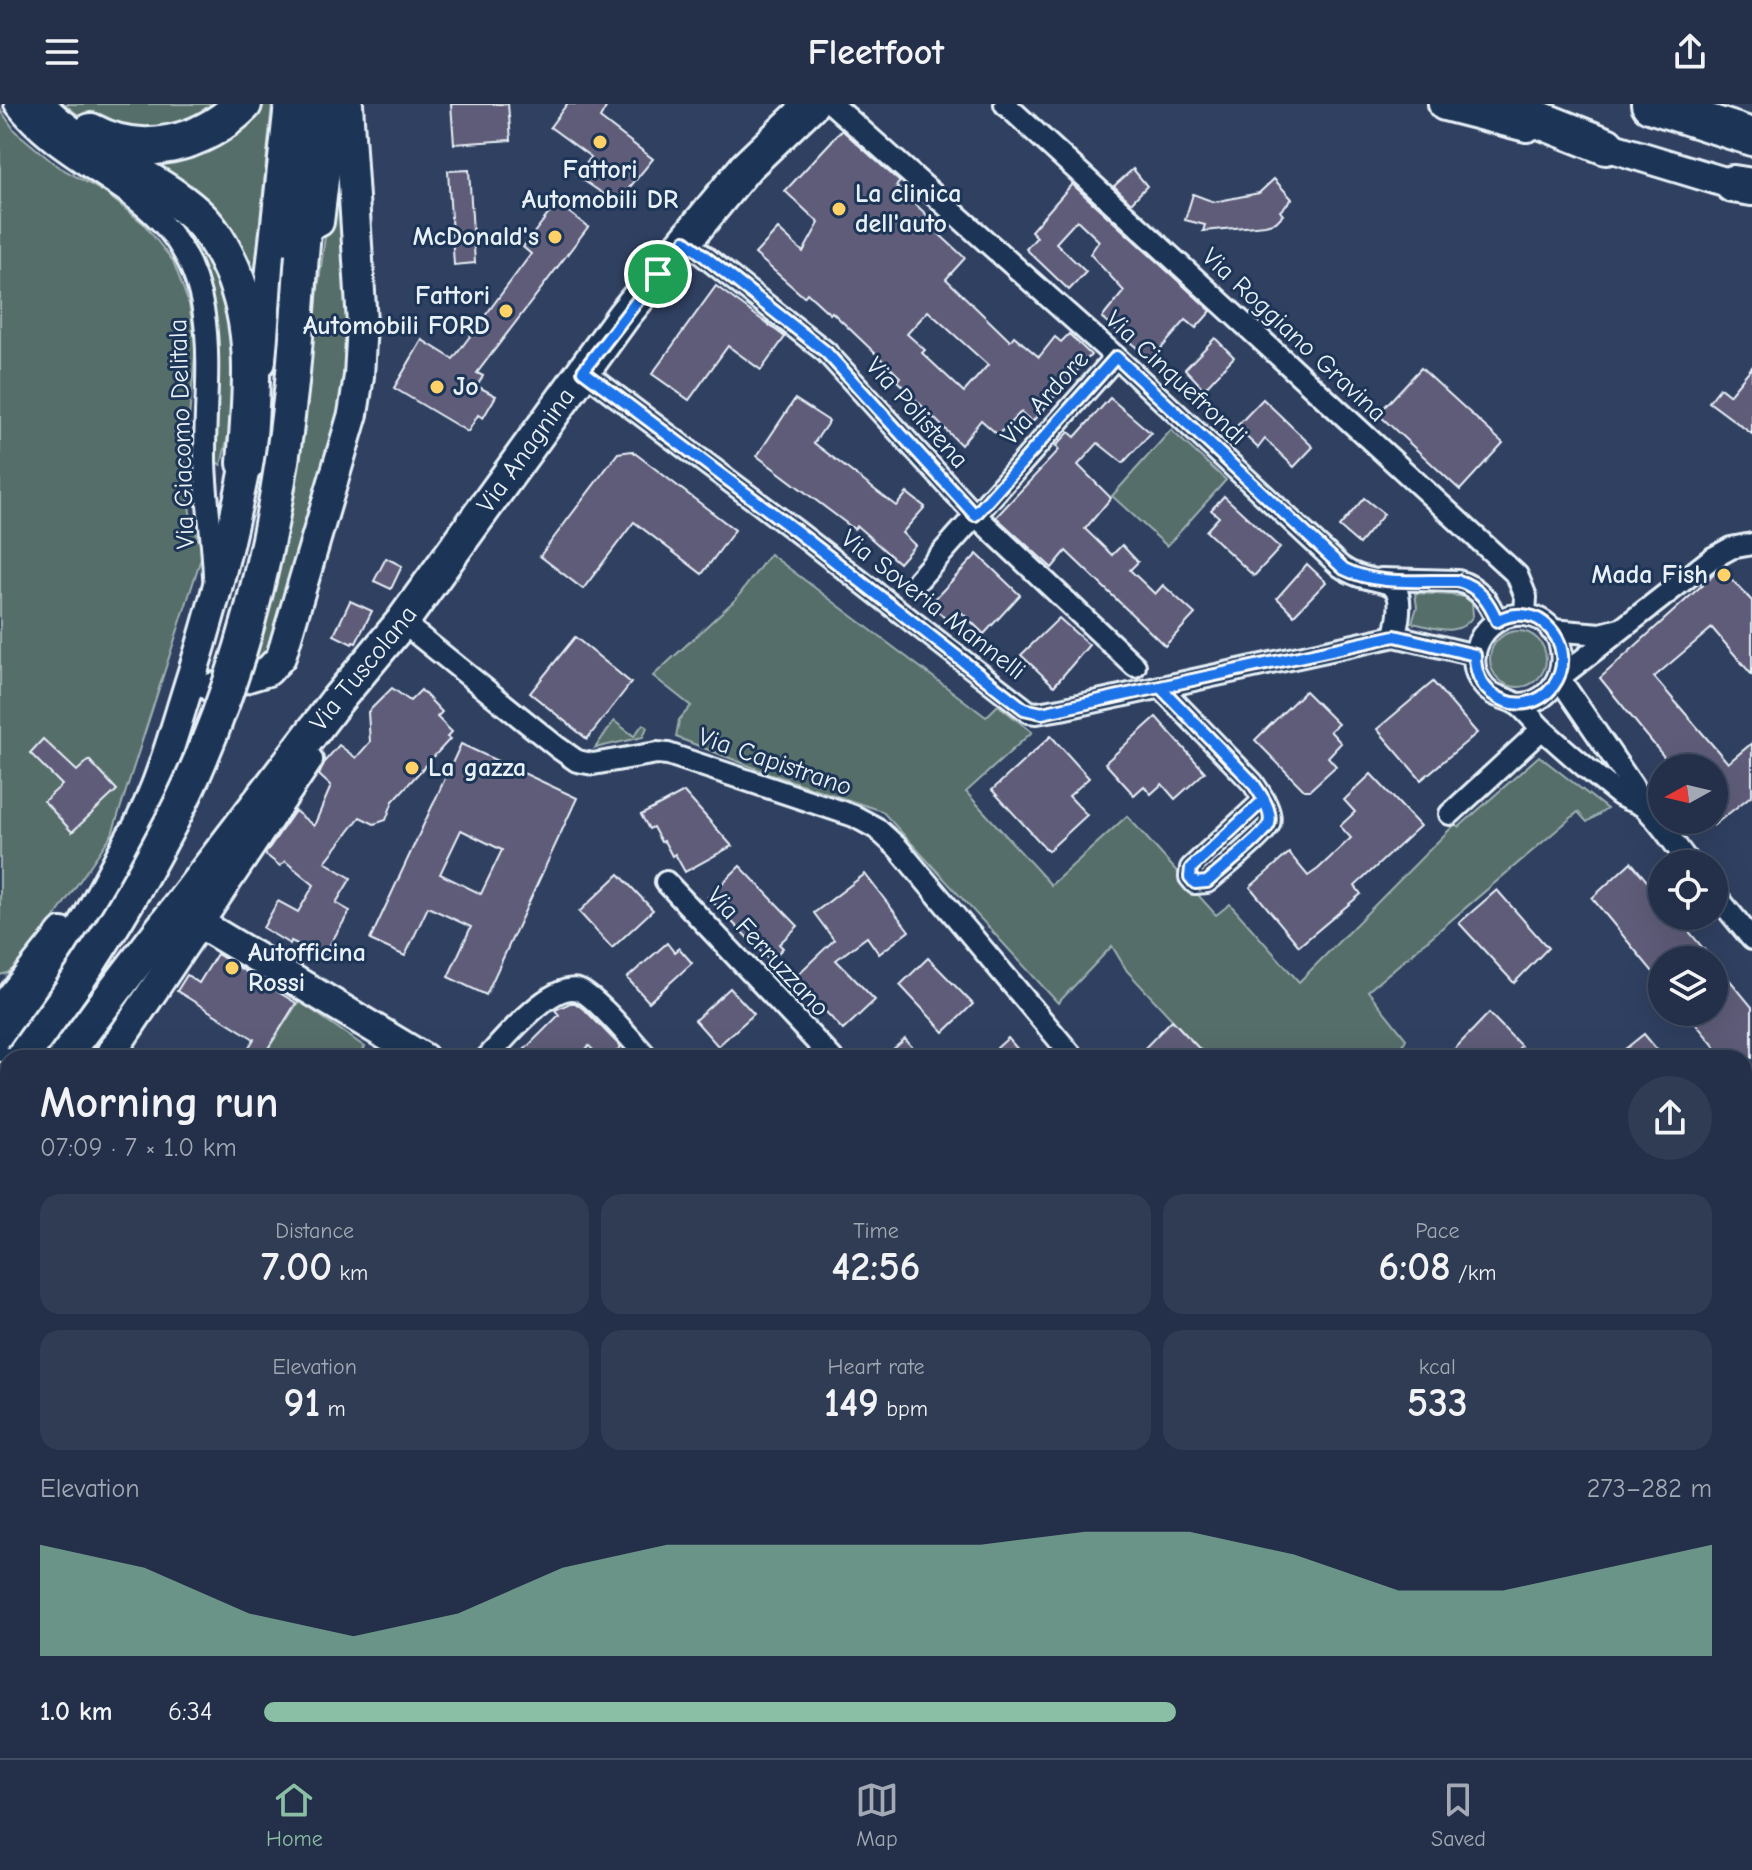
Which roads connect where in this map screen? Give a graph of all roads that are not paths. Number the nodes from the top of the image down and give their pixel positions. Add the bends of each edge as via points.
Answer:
1 (15, 104) edge
2 (35, 104) edge
3 (58, 104) edge
4 (243, 104) edge
5 (289, 104) edge
6 (315, 104) edge
7 (333, 104) edge
8 (348, 104) edge
9 (812, 104) edge
10 (832, 104) edge
11 (1005, 104) edge
12 (1445, 104) edge
13 (1499, 104) edge
14 (1650, 104) edge
15 (1752, 137) edge
16 (1606, 146) junction
17 (1746, 187) edge
18 (685, 241) junction
19 (1116, 357) junction
20 (295, 358) junction
21 (583, 371) junction
22 (246, 463) junction
23 (975, 515) junction
24 (1751, 544) edge
25 (1381, 579) junction
26 (918, 580) dead end
27 (213, 604) junction
28 (1525, 615) junction
29 (1497, 621) junction
30 (402, 622) junction
31 (1624, 628) junction
32 (1551, 630) junction
33 (1395, 636) junction
34 (1476, 664) junction
35 (1135, 666) dead end
36 (1559, 678) junction
37 (1160, 687) junction
38 (186, 694) junction
39 (1518, 704) junction
40 (1542, 729) junction
41 (1264, 800) dead end
42 (1643, 806) junction
43 (1450, 814) dead end
44 (133, 837) joint
45 (1679, 850) edge
46 (666, 882) dead end
47 (1728, 910) edge
48 (199, 923) junction
49 (1752, 939) edge
50 (25, 983) edge
51 (0, 1011) edge
52 (0, 1045) edge
53 (28, 1050) edge
54 (69, 1050) edge
55 (113, 1050) edge
56 (411, 1050) edge
57 (495, 1050) edge
58 (640, 1050) edge
59 (824, 1050) edge
60 (1067, 1050) edge

1 - 27 street, Via Giacomo Delitala via 54,145 152,213 189,265 207,333 205,472
2 - 22 highway via 79,142 180,202 220,245 251,333
3 - 4 highway via 102,138 145,147 192,137 221,123
5 - 22 main road
6 - 20 main road, bridge
7 - 20 main road via 317,239
8 - 38 main road via 362,323 353,414 278,662 258,676
9 - 18 main road, Via Anagnina via 746,167
10 - 19 street, Via Cinquefrondi
11 - 28 street, Via Roggiano Gravina via 1517,575 1526,597
12 - 16 main road
13 - 16 highway
14 - 15 highway
16 - 17 main road
18 - 21 main road, Via Anagnina
18 - 23 street, Via Polistena via 826,352
19 - 23 street, Via Ardore
19 - 25 street, Via Cinquefrondi via 1340,566
20 - 53 main road, bridge via 263,559 234,668 203,750 125,906
21 - 30 main road, Via Anagnina
21 - 37 street, Via Soveria Mannelli via 1024,709 1037,713
22 - 27 main road
23 - 26 street, Via Ardore
23 - 35 street, Via Polistena
24 - 31 street via 1711,559
25 - 29 street, Via Cinquefrondi via 1458,581 1482,595
25 - 33 street via 1393,587 1400,603
27 - 38 main road
28 - 29 street
28 - 32 street
29 - 34 street via 1481,637
30 - 48 main road, Via Tuscolana
30 - 54 main road, Via Tuscolana via 344,690
30 - 60 street, Via Capistrano via 582,763 668,754 876,828
31 - 32 street via 1601,634
31 - 36 street
32 - 36 street via 1562,654
33 - 34 street
33 - 37 street, Via Soveria Mannelli
34 - 39 street via 1480,681 1494,695
36 - 39 street via 1539,699
36 - 42 street
37 - 41 street
38 - 44 main road via 162,772
39 - 40 street
40 - 42 street via 1620,796
40 - 43 street
42 - 45 street
44 - 50 main road via 94,912
46 - 59 street, Via Ferruzzano
47 - 49 street
48 - 55 main road, Via Tuscolana
48 - 56 main road
50 - 51 main road
50 - 52 main road
57 - 58 street via 541,1005 573,988 590,997

